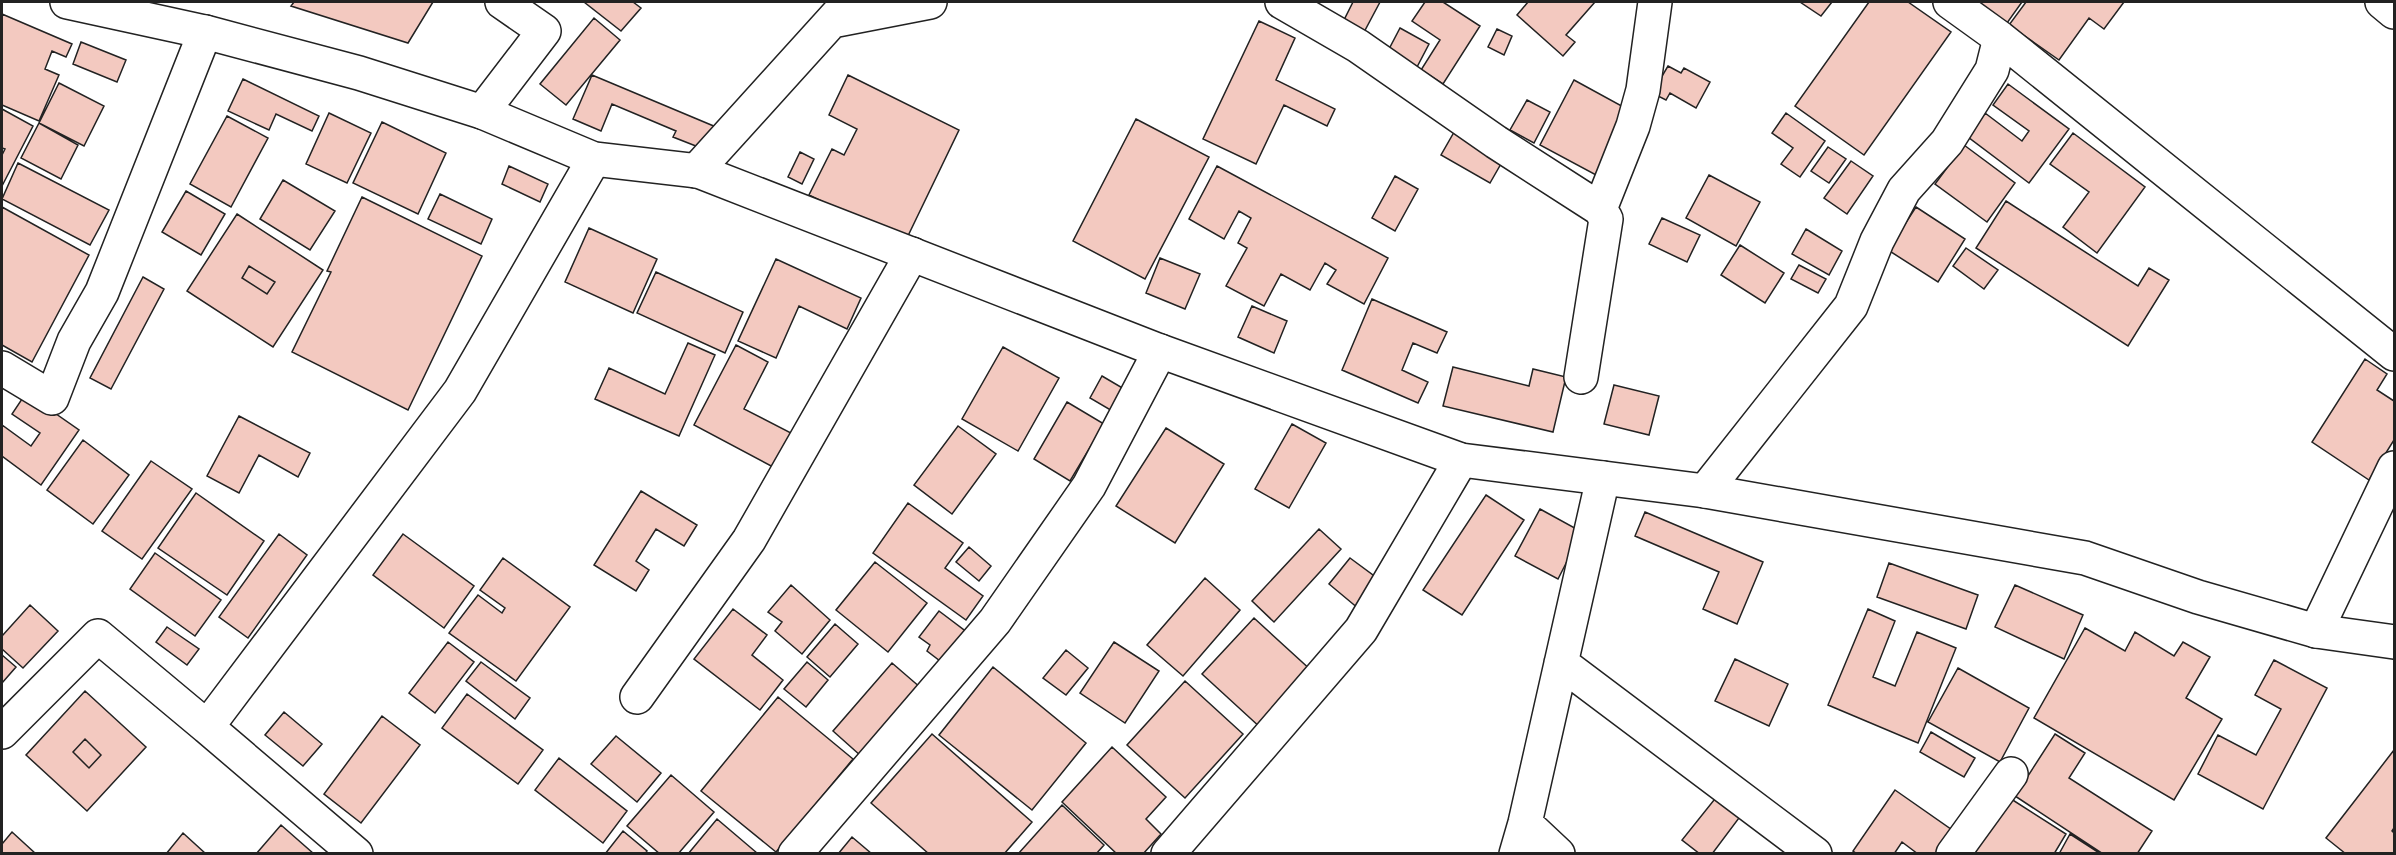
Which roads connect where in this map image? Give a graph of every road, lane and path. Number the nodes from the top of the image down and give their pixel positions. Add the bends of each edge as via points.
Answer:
1 (67, 2) edge
2 (502, 2) edge
3 (930, 2) edge
4 (1282, 2) edge
5 (1655, 2) edge
6 (1950, 2) edge
7 (2382, 2) edge
8 (841, 11) edge
9 (2394, 12) edge
10 (205, 33) junction
11 (2000, 38) junction
12 (482, 112) junction
13 (594, 159) junction
14 (696, 171) junction
15 (1600, 209) junction
16 (912, 254) junction
17 (1160, 351) junction
18 (2394, 354) edge
19 (2, 368) edge
20 (1581, 377) dead end
21 (1461, 459) junction
22 (2394, 468) edge
23 (1603, 478) junction
24 (1705, 491) junction
25 (2316, 631) junction
26 (2394, 642) edge
27 (1561, 663) junction
28 (637, 697) dead end
29 (207, 727) junction
30 (2, 732) edge
31 (2012, 774) dead end
32 (1521, 838) edge
33 (356, 854) edge
34 (795, 854) edge
35 (1168, 854) edge
36 (1558, 854) edge
37 (1815, 854) edge
38 (1953, 854) edge

1 - 10 street
2 - 12 street via 544,30
3 - 8 street
4 - 15 street via 1358,46
5 - 15 street via 1634,126
6 - 11 street
7 - 9 street
8 - 14 street
10 - 12 street via 359,72
10 - 19 street via 102,292 74,341 52,398
11 - 18 street
11 - 24 street via 1992,70 1947,142 1904,190 1877,241 1851,306
12 - 13 street
13 - 14 street
13 - 29 street via 460,391
14 - 16 street
15 - 20 street via 1606,219
16 - 17 street
16 - 28 street via 749,540
17 - 21 street
17 - 34 street via 1089,486 995,621
21 - 23 street
21 - 35 street via 1361,630
22 - 25 street
23 - 24 street
23 - 27 street
24 - 25 street via 2085,558 2198,597
25 - 26 street
27 - 32 street
27 - 37 street
29 - 30 street via 98,636
29 - 33 street
31 - 38 street
32 - 36 street

